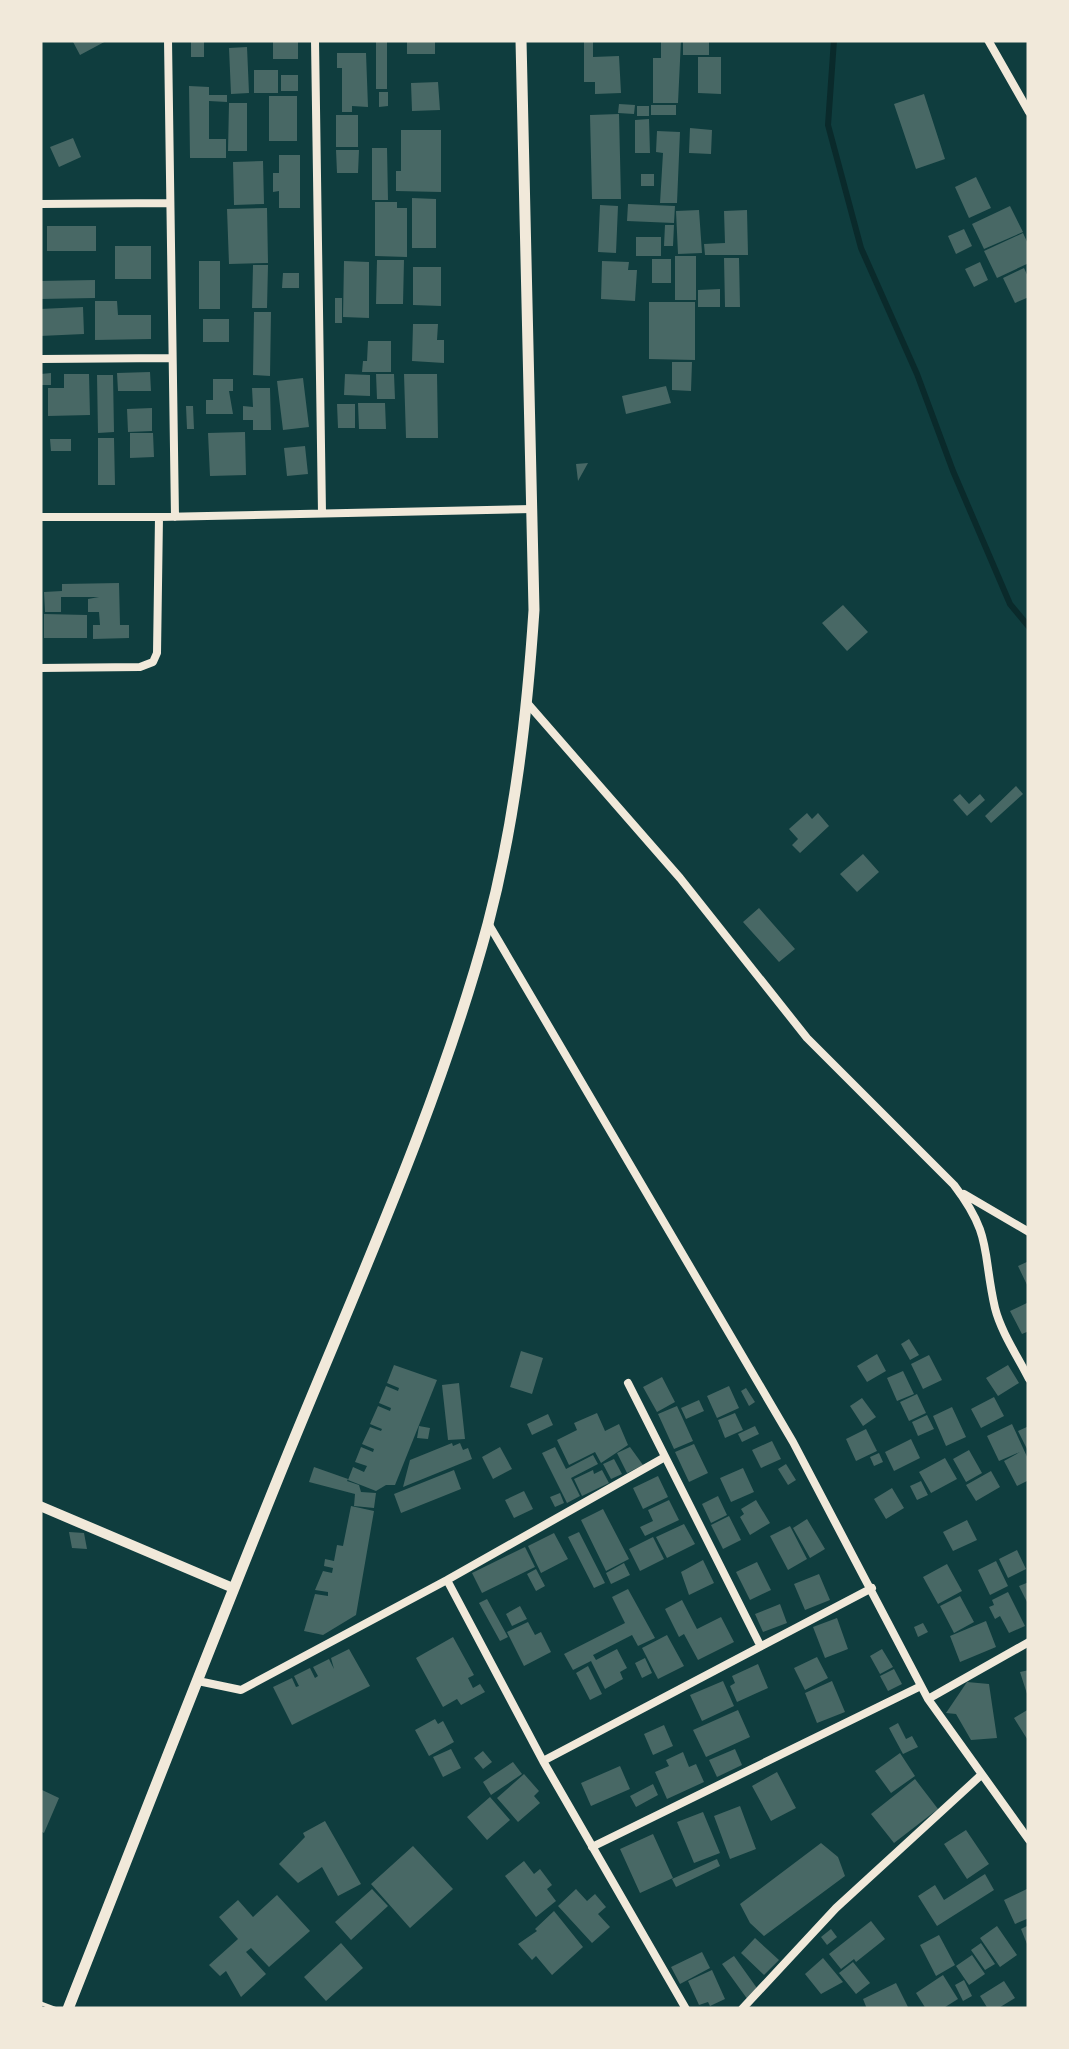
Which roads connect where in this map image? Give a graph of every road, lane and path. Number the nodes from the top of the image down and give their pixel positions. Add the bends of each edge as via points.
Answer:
1 (168, 40) edge
2 (315, 40) edge
3 (521, 40) edge
4 (988, 40) edge
5 (1029, 112) edge
6 (169, 203) junction
7 (40, 204) edge
8 (172, 358) junction
9 (40, 359) edge
10 (533, 509) junction
11 (322, 513) junction
12 (40, 517) edge
13 (175, 517) junction
14 (159, 518) junction
15 (40, 668) edge
16 (528, 704) junction
17 (488, 923) junction
18 (960, 1193) junction
19 (1029, 1232) edge
20 (1029, 1379) edge
21 (628, 1383) dead end
22 (664, 1458) junction
23 (40, 1506) edge
24 (447, 1580) junction
25 (233, 1588) junction
26 (872, 1588) junction
27 (1029, 1642) edge
28 (760, 1645) junction
29 (198, 1682) junction
30 (921, 1686) junction
31 (928, 1700) junction
32 (543, 1761) junction
33 (980, 1776) junction
34 (1029, 1840) edge
35 (592, 1847) junction
36 (40, 2003) edge
37 (56, 2009) edge
38 (68, 2009) edge
39 (686, 2009) edge
40 (742, 2009) edge

1 - 6 street
2 - 11 street
3 - 10 main road
4 - 5 street
6 - 7 street
6 - 8 street
8 - 9 street
8 - 13 street
10 - 11 street
10 - 16 main road
11 - 13 street
12 - 14 street
13 - 14 street
14 - 15 street via 154,662
16 - 17 main road
16 - 18 street via 680,878 807,1038
17 - 25 main road via 415,1143
17 - 26 street
18 - 19 street
18 - 20 street via 983,1230 996,1311
21 - 22 street
22 - 24 street
22 - 28 street
23 - 25 street
24 - 29 street via 241,1690
24 - 32 street
25 - 29 main road
26 - 28 street
26 - 30 street
27 - 31 street
28 - 32 street
29 - 38 main road
30 - 31 street
30 - 35 street
31 - 33 street
32 - 35 street
33 - 34 street
33 - 40 street via 836,1908
35 - 39 street
36 - 37 lane

